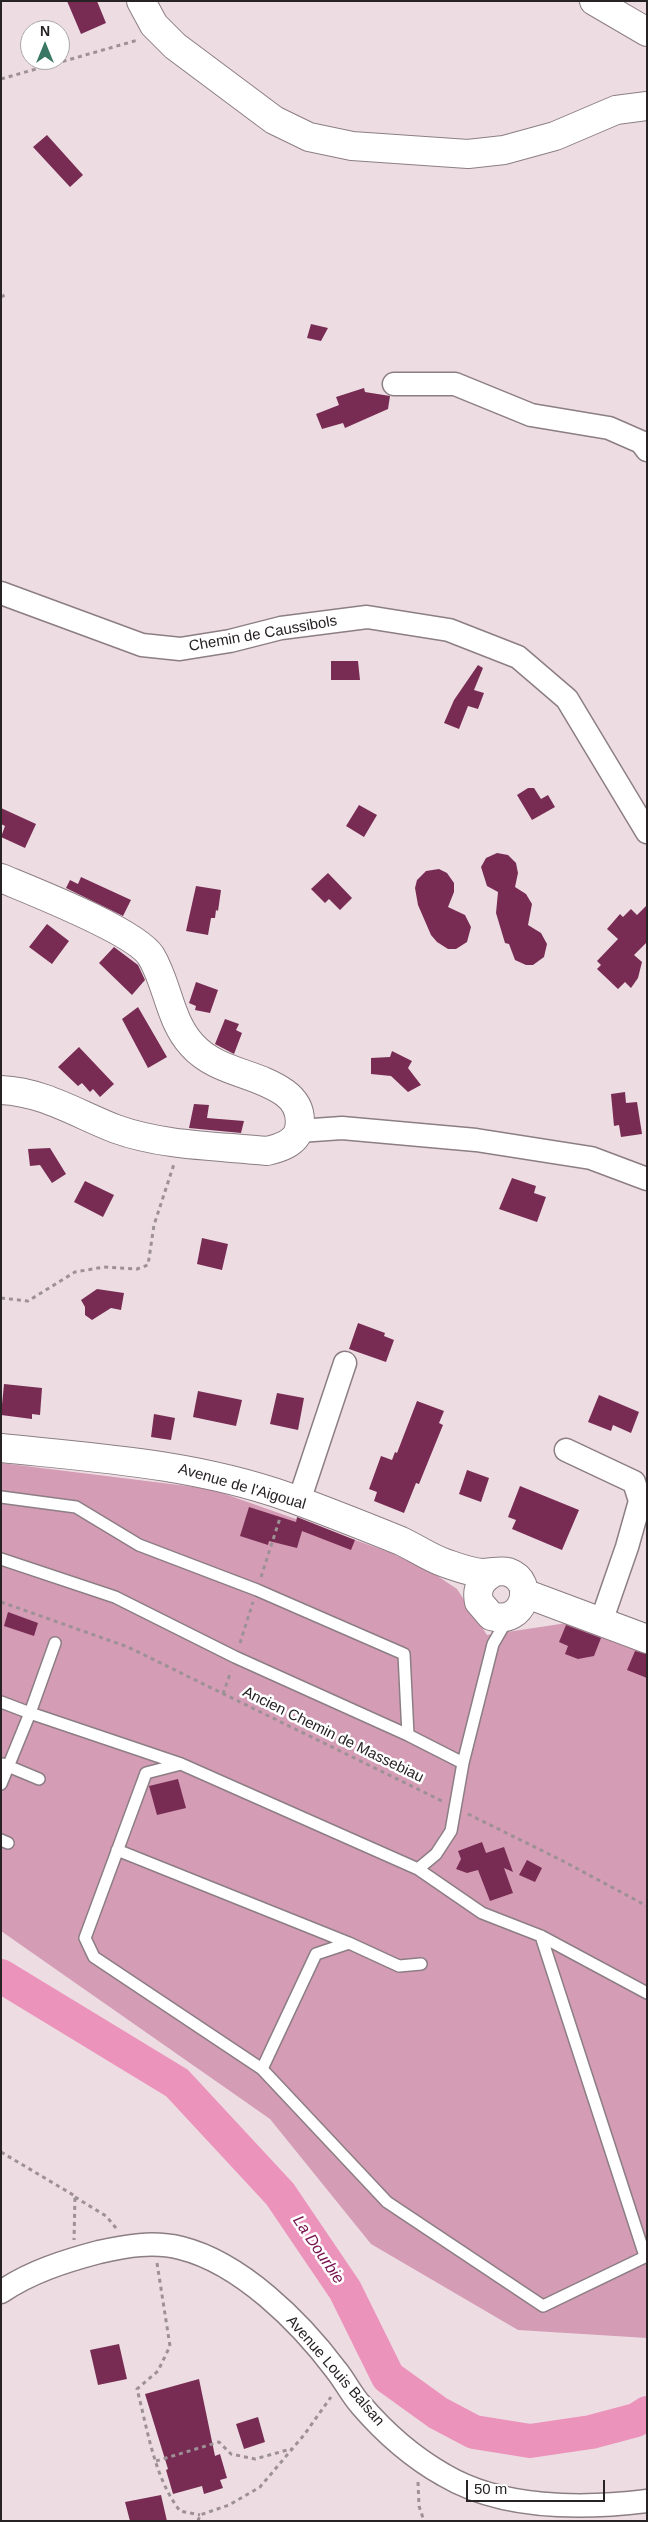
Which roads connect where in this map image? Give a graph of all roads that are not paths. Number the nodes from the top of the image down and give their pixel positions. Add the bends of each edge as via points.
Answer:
1 (141, 1) edge
2 (594, 1) edge
3 (647, 32) edge
4 (647, 106) edge
5 (394, 384) dead end
6 (647, 450) edge
7 (1, 593) edge
8 (647, 832) edge
9 (1, 878) edge
10 (1, 1090) edge
11 (299, 1131) junction
12 (647, 1179) edge
13 (345, 1363) dead end
14 (1, 1448) edge
15 (566, 1450) dead end
16 (1, 1497) edge
17 (299, 1502) junction
18 (1, 1559) edge
19 (442, 1562) junction
20 (493, 1573) junction
21 (503, 1605) junction
22 (600, 1622) junction
23 (647, 1638) edge
24 (56, 1643) dead end
25 (493, 1644) junction
26 (1, 1702) edge
27 (30, 1713) junction
28 (408, 1735) junction
29 (463, 1763) junction
30 (181, 1764) junction
31 (5, 1765) edge
32 (39, 1779) dead end
33 (1, 1784) edge
34 (117, 1850) junction
35 (418, 1869) junction
36 (541, 1936) junction
37 (349, 1943) junction
38 (421, 1964) dead end
39 (647, 1992) edge
40 (262, 2068) junction
41 (646, 2256) edge
42 (1, 2292) edge
43 (647, 2501) edge

1 - 4 street via 154,25 175,46 274,120 309,137 352,146 468,154 504,150 555,136 616,110
2 - 3 street
5 - 6 street via 455,384 532,415 609,428 641,442
7 - 8 street, Chemin de Caussibols via 142,645 180,649 281,628 367,617 449,630 518,656 567,699
9 - 11 street via 100,921 150,954 179,1026 191,1045 222,1067 285,1093 297,1104 301,1117
10 - 11 street via 49,1098 117,1129 180,1142 267,1151 291,1142
11 - 12 street via 342,1128 476,1140 591,1158
13 - 17 street
14 - 17 street, Avenue de l'Aigoual via 182,1469
15 - 22 street via 634,1482 640,1500
16 - 28 lane via 76,1507 139,1544 257,1590 404,1654
17 - 19 street, Avenue de l'Aigoual via 400,1541
18 - 28 lane via 115,1597 235,1657
19 - 20 street, Avenue de l'Aigoual
19 - 21 street, Avenue de l'Aigoual
20 - 21 street via 482,1582
20 - 21 street, Avenue de l'Aigoual via 500,1571 519,1580
21 - 22 street via 557,1606
21 - 25 lane
21 - 25 lane
22 - 23 street
24 - 27 lane
25 - 29 lane
26 - 27 lane
27 - 30 lane
27 - 31 lane
28 - 29 lane
29 - 35 lane via 451,1831 436,1854
30 - 34 lane via 146,1773
30 - 35 lane
31 - 32 lane
31 - 33 lane
34 - 37 lane
34 - 40 lane via 84,1938 94,1957
35 - 36 lane via 482,1913
36 - 39 lane
36 - 41 lane
37 - 38 lane via 399,1966
37 - 40 lane via 316,1954
40 - 41 lane via 388,2202 542,2306
42 - 43 street, Avenue Louis Balsan via 30,2276 74,2259 128,2245 181,2248 236,2274 268,2298 303,2330 360,2404 398,2443 443,2475 470,2488 508,2499 557,2504

